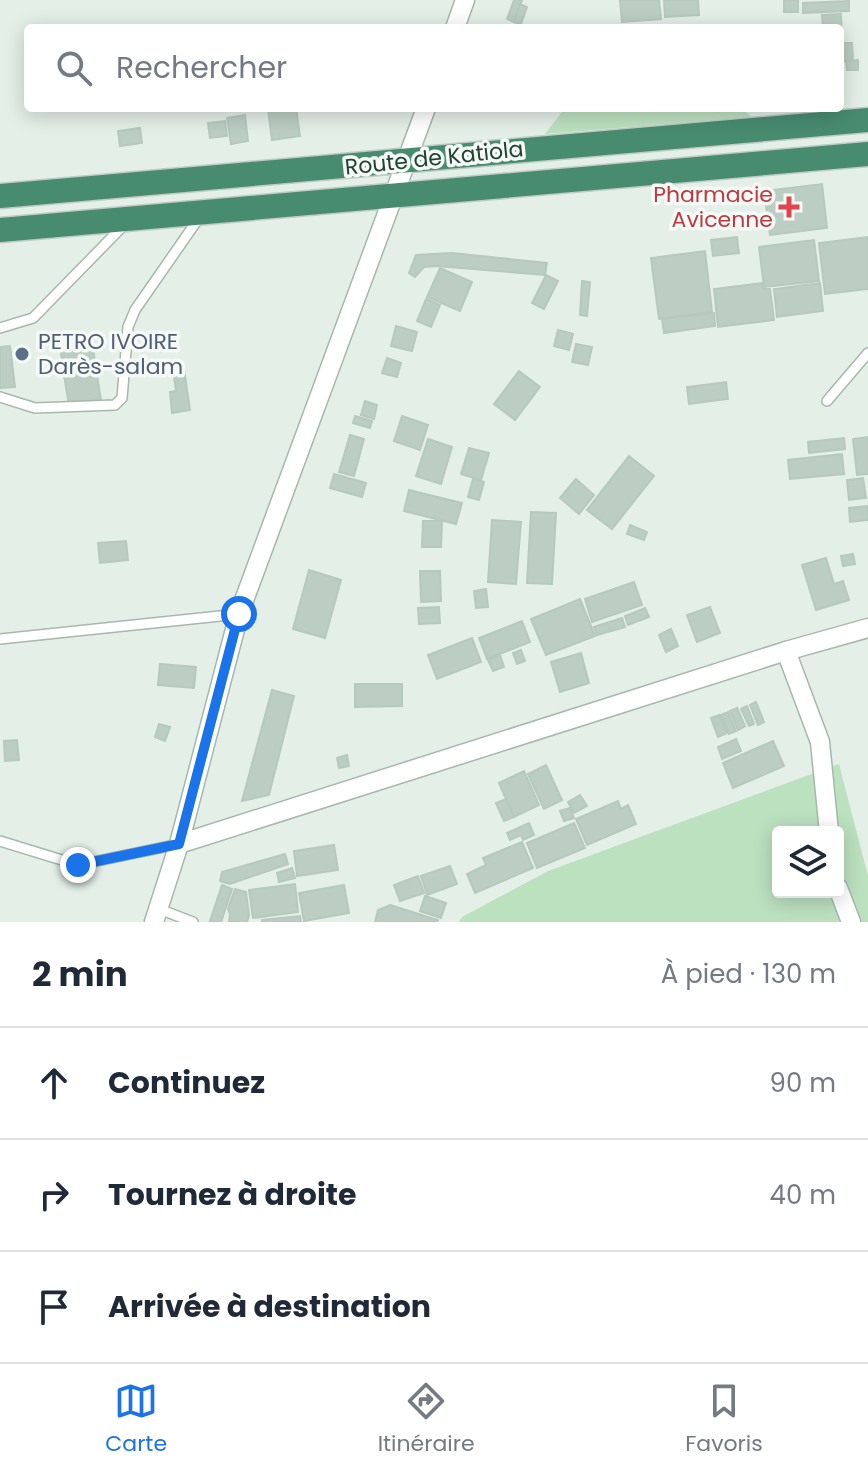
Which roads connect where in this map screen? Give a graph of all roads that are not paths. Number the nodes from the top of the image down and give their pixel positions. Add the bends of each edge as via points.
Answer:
1 (465, 0) edge
2 (456, 24) edge
3 (425, 112) edge
4 (868, 120) edge
5 (868, 154) edge
6 (407, 161) junction
7 (0, 196) edge
8 (395, 197) junction
9 (203, 212) junction
10 (130, 219) junction
11 (0, 230) edge
12 (0, 328) edge
13 (868, 353) edge
14 (0, 397) edge
15 (827, 401) dead end
16 (239, 614) junction
17 (868, 628) edge
18 (0, 639) edge
19 (786, 651) junction
20 (828, 826) edge
21 (0, 841) edge
22 (179, 844) junction
23 (842, 898) edge
24 (156, 915) edge
25 (193, 922) edge
26 (851, 922) edge

1 - 2 street
3 - 6 street
4 - 6 highway, Route de Katiola
5 - 8 highway, Route de Katiola
6 - 7 highway, Route de Katiola
6 - 8 street
8 - 9 highway, Route de Katiola
8 - 16 street
9 - 10 highway, Route de Katiola
9 - 14 lane via 135,310 119,402 35,408
10 - 11 highway, Route de Katiola
10 - 12 lane via 33,318
13 - 15 lane
16 - 18 lane
16 - 22 street
17 - 19 street
19 - 20 street via 820,742
19 - 22 street
21 - 22 lane via 78,865
22 - 24 street
23 - 26 street
24 - 25 lane

